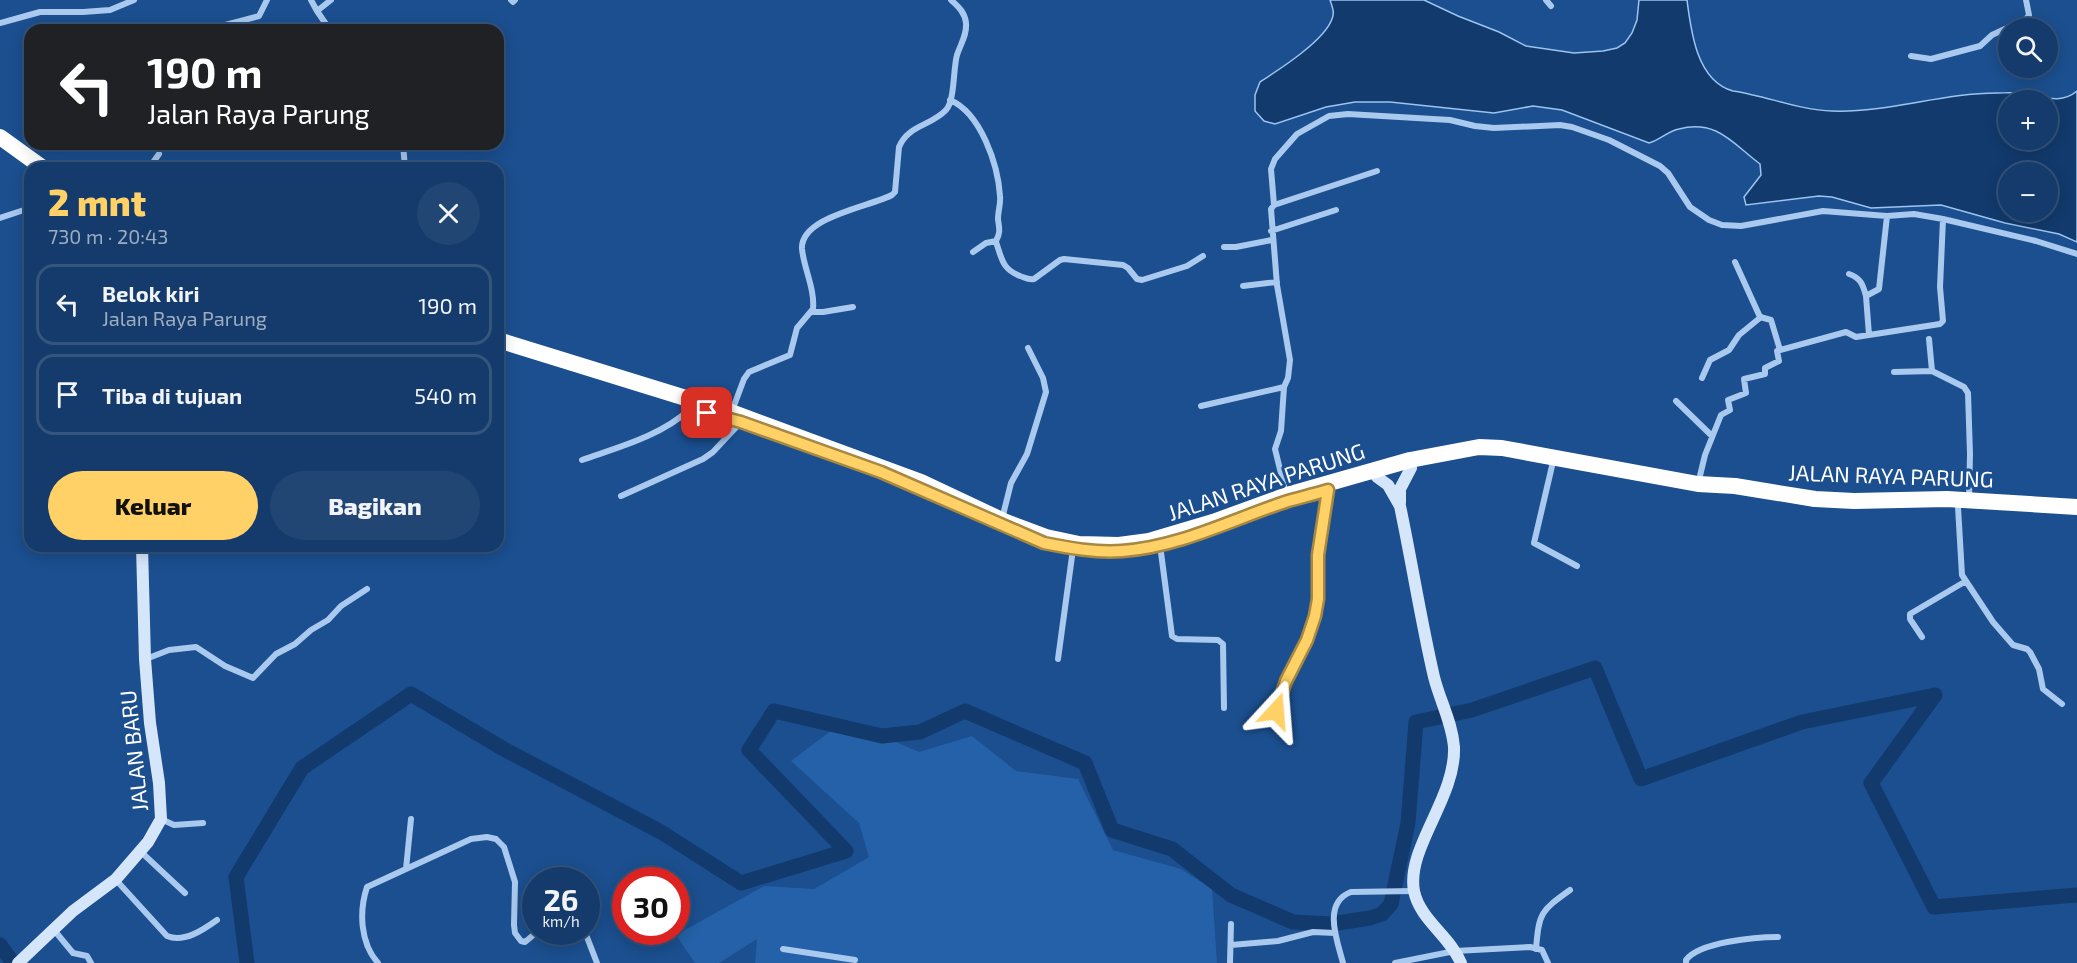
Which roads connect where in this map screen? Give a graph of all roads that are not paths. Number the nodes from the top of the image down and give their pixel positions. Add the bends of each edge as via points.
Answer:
1 (134, 0) edge
2 (267, 0) edge
3 (310, 0) edge
4 (330, 0) edge
5 (951, 0) edge
6 (1546, 0) edge
7 (2026, 0) edge
8 (1551, 6) dead end
9 (317, 11) junction
10 (0, 22) edge
11 (229, 24) edge
12 (326, 24) edge
13 (1911, 56) dead end
14 (950, 100) junction
15 (0, 137) edge
16 (0, 148) edge
17 (159, 154) dead end
18 (35, 162) edge
19 (153, 162) edge
20 (24, 164) edge
21 (1377, 171) dead end
22 (1274, 205) junction
23 (24, 210) edge
24 (1336, 210) dead end
25 (1887, 216) junction
26 (0, 218) edge
27 (1943, 219) junction
28 (1271, 231) junction
29 (1272, 240) junction
30 (996, 242) junction
31 (1224, 247) dead end
32 (973, 252) dead end
33 (2077, 254) edge
34 (1203, 256) dead end
35 (1735, 262) dead end
36 (1849, 274) dead end
37 (1277, 282) junction
38 (1243, 286) dead end
39 (1866, 296) junction
40 (853, 307) dead end
41 (811, 312) junction
42 (1761, 317) junction
43 (1869, 335) junction
44 (1929, 339) dead end
45 (504, 342) edge
46 (1028, 348) dead end
47 (1780, 350) junction
48 (504, 352) edge
49 (1932, 371) junction
50 (1894, 372) dead end
51 (1702, 378) dead end
52 (1284, 387) junction
53 (1676, 401) dead end
54 (1201, 406) dead end
55 (690, 409) junction
56 (736, 417) junction
57 (1712, 436) junction
58 (582, 460) dead end
59 (1552, 465) junction
60 (1411, 468) junction
61 (1377, 477) junction
62 (1698, 484) junction
63 (1328, 490) junction
64 (1287, 495) junction
65 (621, 496) dead end
66 (950, 499) junction
67 (1963, 504) junction
68 (1400, 506) junction
69 (2077, 507) edge
70 (2077, 514) edge
71 (1002, 520) junction
72 (1160, 545) junction
73 (1073, 549) junction
74 (142, 552) edge
75 (1577, 566) dead end
76 (1966, 581) junction
77 (367, 589) dead end
78 (1922, 637) dead end
79 (145, 659) junction
80 (1058, 659) dead end
81 (2062, 704) dead end
82 (1224, 708) dead end
83 (1276, 711) dead end
84 (161, 819) junction
85 (411, 819) dead end
86 (203, 823) dead end
87 (137, 855) junction
88 (406, 869) junction
89 (117, 878) junction
90 (1570, 890) dead end
91 (1408, 891) junction
92 (185, 892) dead end
93 (217, 920) dead end
94 (1231, 924) dead end
95 (53, 929) junction
96 (1335, 932) junction
97 (1778, 937) dead end
98 (522, 941) edge
99 (590, 945) edge
100 (1231, 945) junction
101 (783, 949) dead end
102 (1536, 949) junction
103 (1455, 951) junction
104 (855, 960) dead end
105 (20, 962) edge
106 (91, 963) edge
107 (378, 963) edge
108 (597, 963) edge
109 (1230, 963) edge
110 (1343, 963) edge
111 (1395, 963) edge
112 (1461, 963) edge
113 (1548, 963) edge
114 (1686, 963) edge

1 - 10 street via 110,10 40,12
2 - 11 street via 259,16
3 - 9 street
4 - 9 street
5 - 14 street via 961,9 966,29
6 - 8 street
7 - 13 street via 2029,15 1980,46 1931,59
9 - 12 street
14 - 30 street via 969,112 979,128 998,178 1000,229
14 - 41 street via 944,111 911,130 902,140 892,195 823,221 805,236 802,247 814,303
15 - 18 highway
16 - 20 highway
17 - 19 street
21 - 22 street
22 - 25 street via 1271,169 1275,159 1309,126 1329,116 1348,114 1450,120 1484,127 1572,127 1609,140 1660,166 1690,207 1722,225 1741,226 1824,211
22 - 28 street
23 - 26 street
24 - 28 street
25 - 27 street via 1914,214
25 - 39 street via 1879,290
27 - 33 street
27 - 43 street via 1943,321
28 - 29 street
29 - 31 street
29 - 37 street
30 - 32 street via 986,243
30 - 34 street via 1005,267 1029,279 1064,259 1123,265 1142,280 1187,266
35 - 42 street
36 - 39 street via 1861,281
37 - 38 street
37 - 52 street via 1290,360
39 - 43 street
40 - 41 street
41 - 56 street via 797,328 790,355 749,372
42 - 47 street via 1771,320
42 - 51 street via 1739,335 1729,350 1710,360
43 - 47 street via 1853,337 1846,332
44 - 49 street
45 - 56 highway, JALAN RAYA PARUNG
46 - 71 street via 1046,392 1027,454 1011,483
47 - 57 street via 1776,352 1779,361 1764,369 1765,374 1743,380 1746,393 1728,399 1730,411 1720,415
48 - 55 highway, JALAN RAYA PARUNG
49 - 50 street
49 - 67 street via 1964,387 1968,393
52 - 54 street
52 - 64 street via 1281,431 1275,449
53 - 57 street
55 - 56 highway, JALAN RAYA PARUNG
55 - 58 street via 641,439
56 - 65 street via 713,452 703,459
56 - 66 highway, JALAN RAYA PARUNG via 921,482
57 - 62 street
59 - 60 highway, JALAN RAYA PARUNG via 1477,453
59 - 67 highway, JALAN RAYA PARUNG via 1807,504 1857,508
59 - 75 street via 1534,543
60 - 61 highway, JALAN RAYA PARUNG
60 - 68 street via 1400,489
61 - 63 highway, JALAN RAYA PARUNG
61 - 68 street via 1388,485
62 - 64 highway, JALAN RAYA PARUNG via 1479,447 1410,460
62 - 67 highway, JALAN RAYA PARUNG via 1815,499
63 - 72 highway, JALAN RAYA PARUNG
63 - 83 street via 1318,555 1315,616
64 - 71 highway, JALAN RAYA PARUNG via 1178,534 1119,545 1079,544 1046,537
66 - 71 highway, JALAN RAYA PARUNG
66 - 73 highway, JALAN RAYA PARUNG via 1002,527
67 - 69 highway, JALAN RAYA PARUNG
67 - 70 highway, JALAN RAYA PARUNG
67 - 76 street via 1960,568
68 - 91 street via 1434,677 1454,747 1446,793 1419,852
72 - 73 highway, JALAN RAYA PARUNG via 1120,551
72 - 82 street via 1172,636 1218,640 1223,644
73 - 80 street
74 - 79 street, JALAN BARU
76 - 78 street via 1910,614
76 - 81 street via 2013,645 2030,652 2043,688
77 - 79 street via 276,654 253,678 230,669 196,647 170,650
79 - 84 street, JALAN BARU
84 - 86 street via 174,825
84 - 87 street, JALAN BARU
85 - 88 street
87 - 89 street, JALAN BARU
87 - 92 street
88 - 98 street via 471,839 496,839 504,847 515,882 514,925
88 - 107 street via 369,885 363,902 365,935
89 - 93 street via 167,936 184,938
89 - 95 street, JALAN BARU
90 - 102 street via 1543,911
91 - 96 street via 1342,895 1334,916
91 - 103 street
94 - 100 street
95 - 105 street, JALAN BARU
95 - 106 street via 73,953 87,956
96 - 100 street
96 - 110 street
97 - 114 street via 1718,945 1691,954
99 - 108 street
100 - 109 street
101 - 104 street
102 - 103 street
102 - 113 street via 1542,950
103 - 111 street
103 - 112 street

